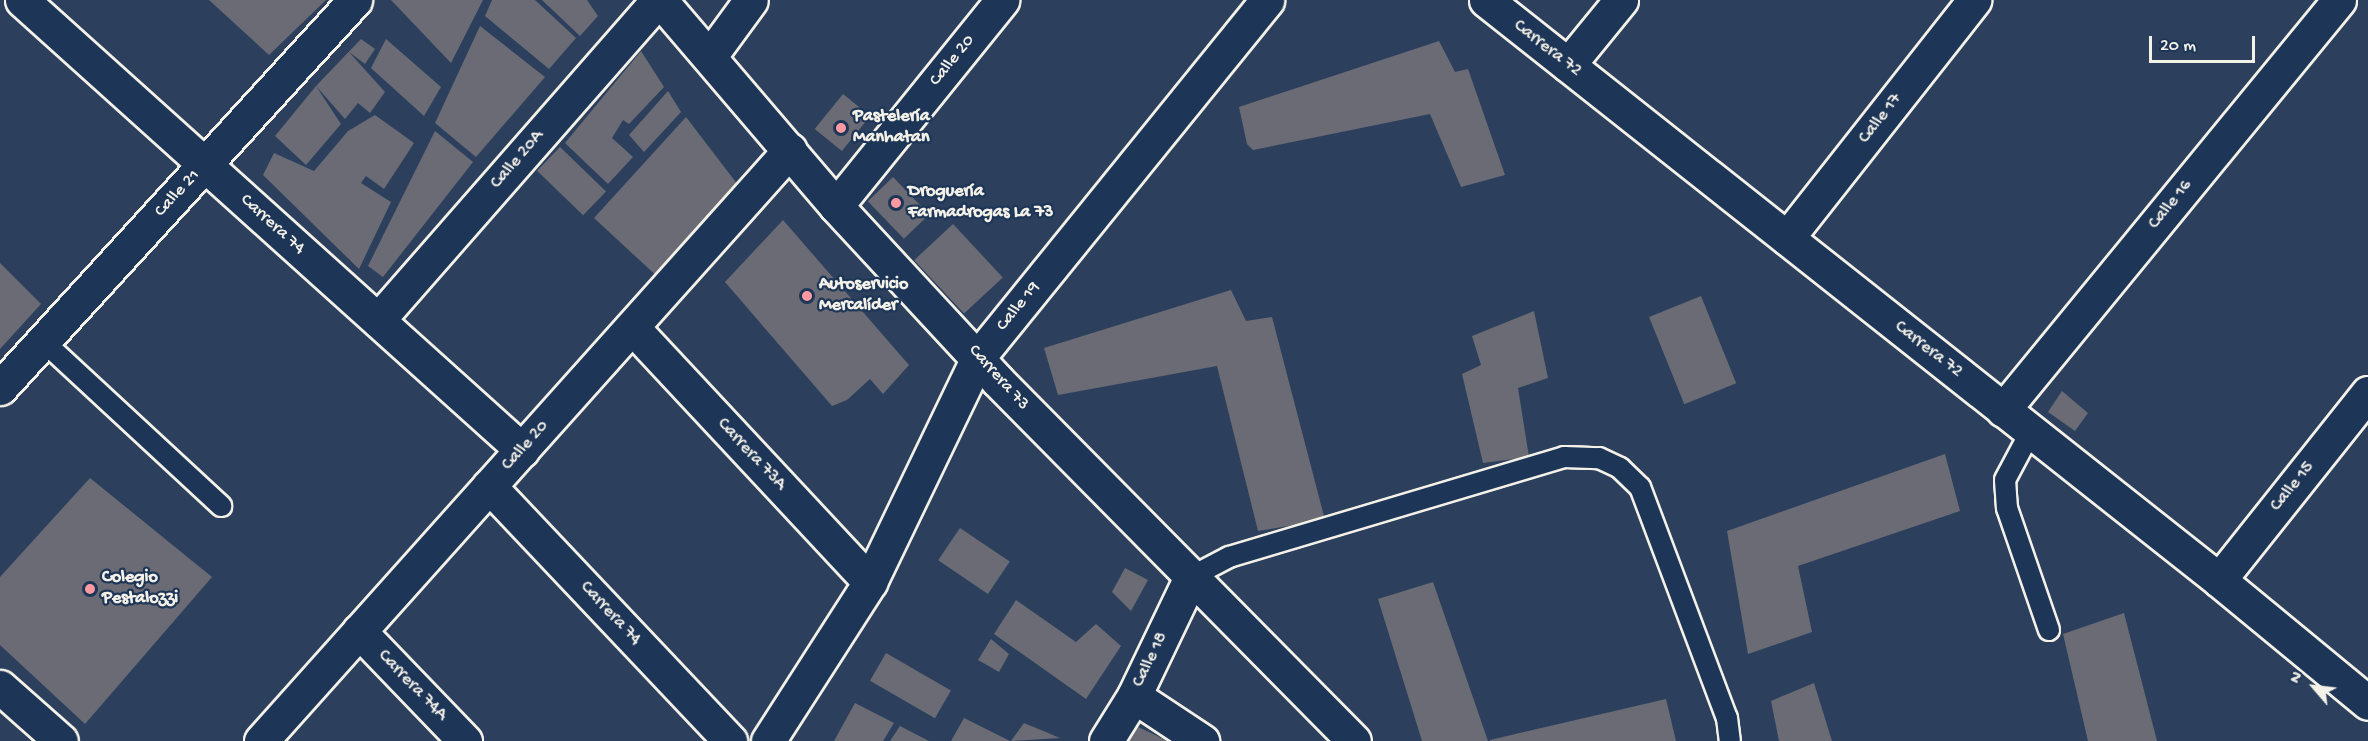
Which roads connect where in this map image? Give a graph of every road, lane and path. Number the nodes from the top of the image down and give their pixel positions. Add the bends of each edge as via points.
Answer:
1 (22, 0) edge
2 (354, 0) edge
3 (659, 0) edge
4 (751, 0) edge
5 (1002, 0) edge
6 (1267, 0) edge
7 (1486, 0) edge
8 (1621, 0) edge
9 (1974, 0) edge
10 (2339, 0) edge
11 (710, 56) junction
12 (1568, 66) junction
13 (790, 150) junction
14 (205, 164) junction
15 (836, 206) junction
16 (1787, 238) junction
17 (378, 320) junction
18 (632, 327) junction
19 (43, 341) junction
20 (979, 356) junction
21 (0, 388) edge
22 (2368, 393) edge
23 (2003, 410) junction
24 (2031, 431) junction
25 (522, 450) junction
26 (489, 486) junction
27 (221, 506) dead end
28 (1191, 577) junction
29 (2219, 580) junction
30 (870, 582) junction
31 (2049, 630) dead end
32 (359, 631) junction
33 (0, 687) edge
34 (1134, 696) junction
35 (2368, 703) edge
36 (61, 741) edge
37 (261, 741) edge
38 (465, 741) edge
39 (730, 741) edge
40 (768, 741) edge
41 (1106, 741) edge
42 (1202, 741) edge
43 (1354, 741) edge
44 (1730, 741) edge

1 - 14 street, Carrera 74
2 - 14 street, Calle 21
3 - 11 street, Carrera 73
3 - 17 street, Calle 20A
4 - 11 street
5 - 15 street, Calle 20
6 - 20 street, Calle 19
7 - 12 street, Carrera 72
8 - 12 street
9 - 16 street, Calle 17
10 - 23 street, Calle 16
11 - 13 street, Carrera 73
12 - 16 street, Carrera 72
13 - 15 street, Carrera 73
13 - 18 street, Calle 20
14 - 17 street, Carrera 74
14 - 19 street, Calle 21
15 - 20 street, Carrera 73
16 - 23 street, Carrera 72
17 - 25 street, Carrera 74
18 - 25 street, Calle 20
18 - 30 street, Carrera 73A
19 - 21 street, Calle 21
19 - 27 lane
20 - 28 street, Carrera 73 via 998,381
20 - 30 street, Calle 19
22 - 29 street, Calle 15
23 - 24 street, Carrera 72
24 - 29 street, Carrera 72
24 - 31 lane via 2005,480 2007,507
25 - 26 street, Calle 20
26 - 32 street, Calle 20
26 - 39 street, Carrera 74
28 - 34 street, Calle 18
28 - 43 street, Carrera 73
28 - 44 lane via 1228,557 1564,457 1599,458 1620,468 1640,487 1727,718
29 - 35 street, Carrera 72
30 - 40 street, Calle 19
32 - 37 street, Calle 20
32 - 38 street, Carrera 74A
33 - 36 street
34 - 41 street, Calle 18
34 - 42 street

